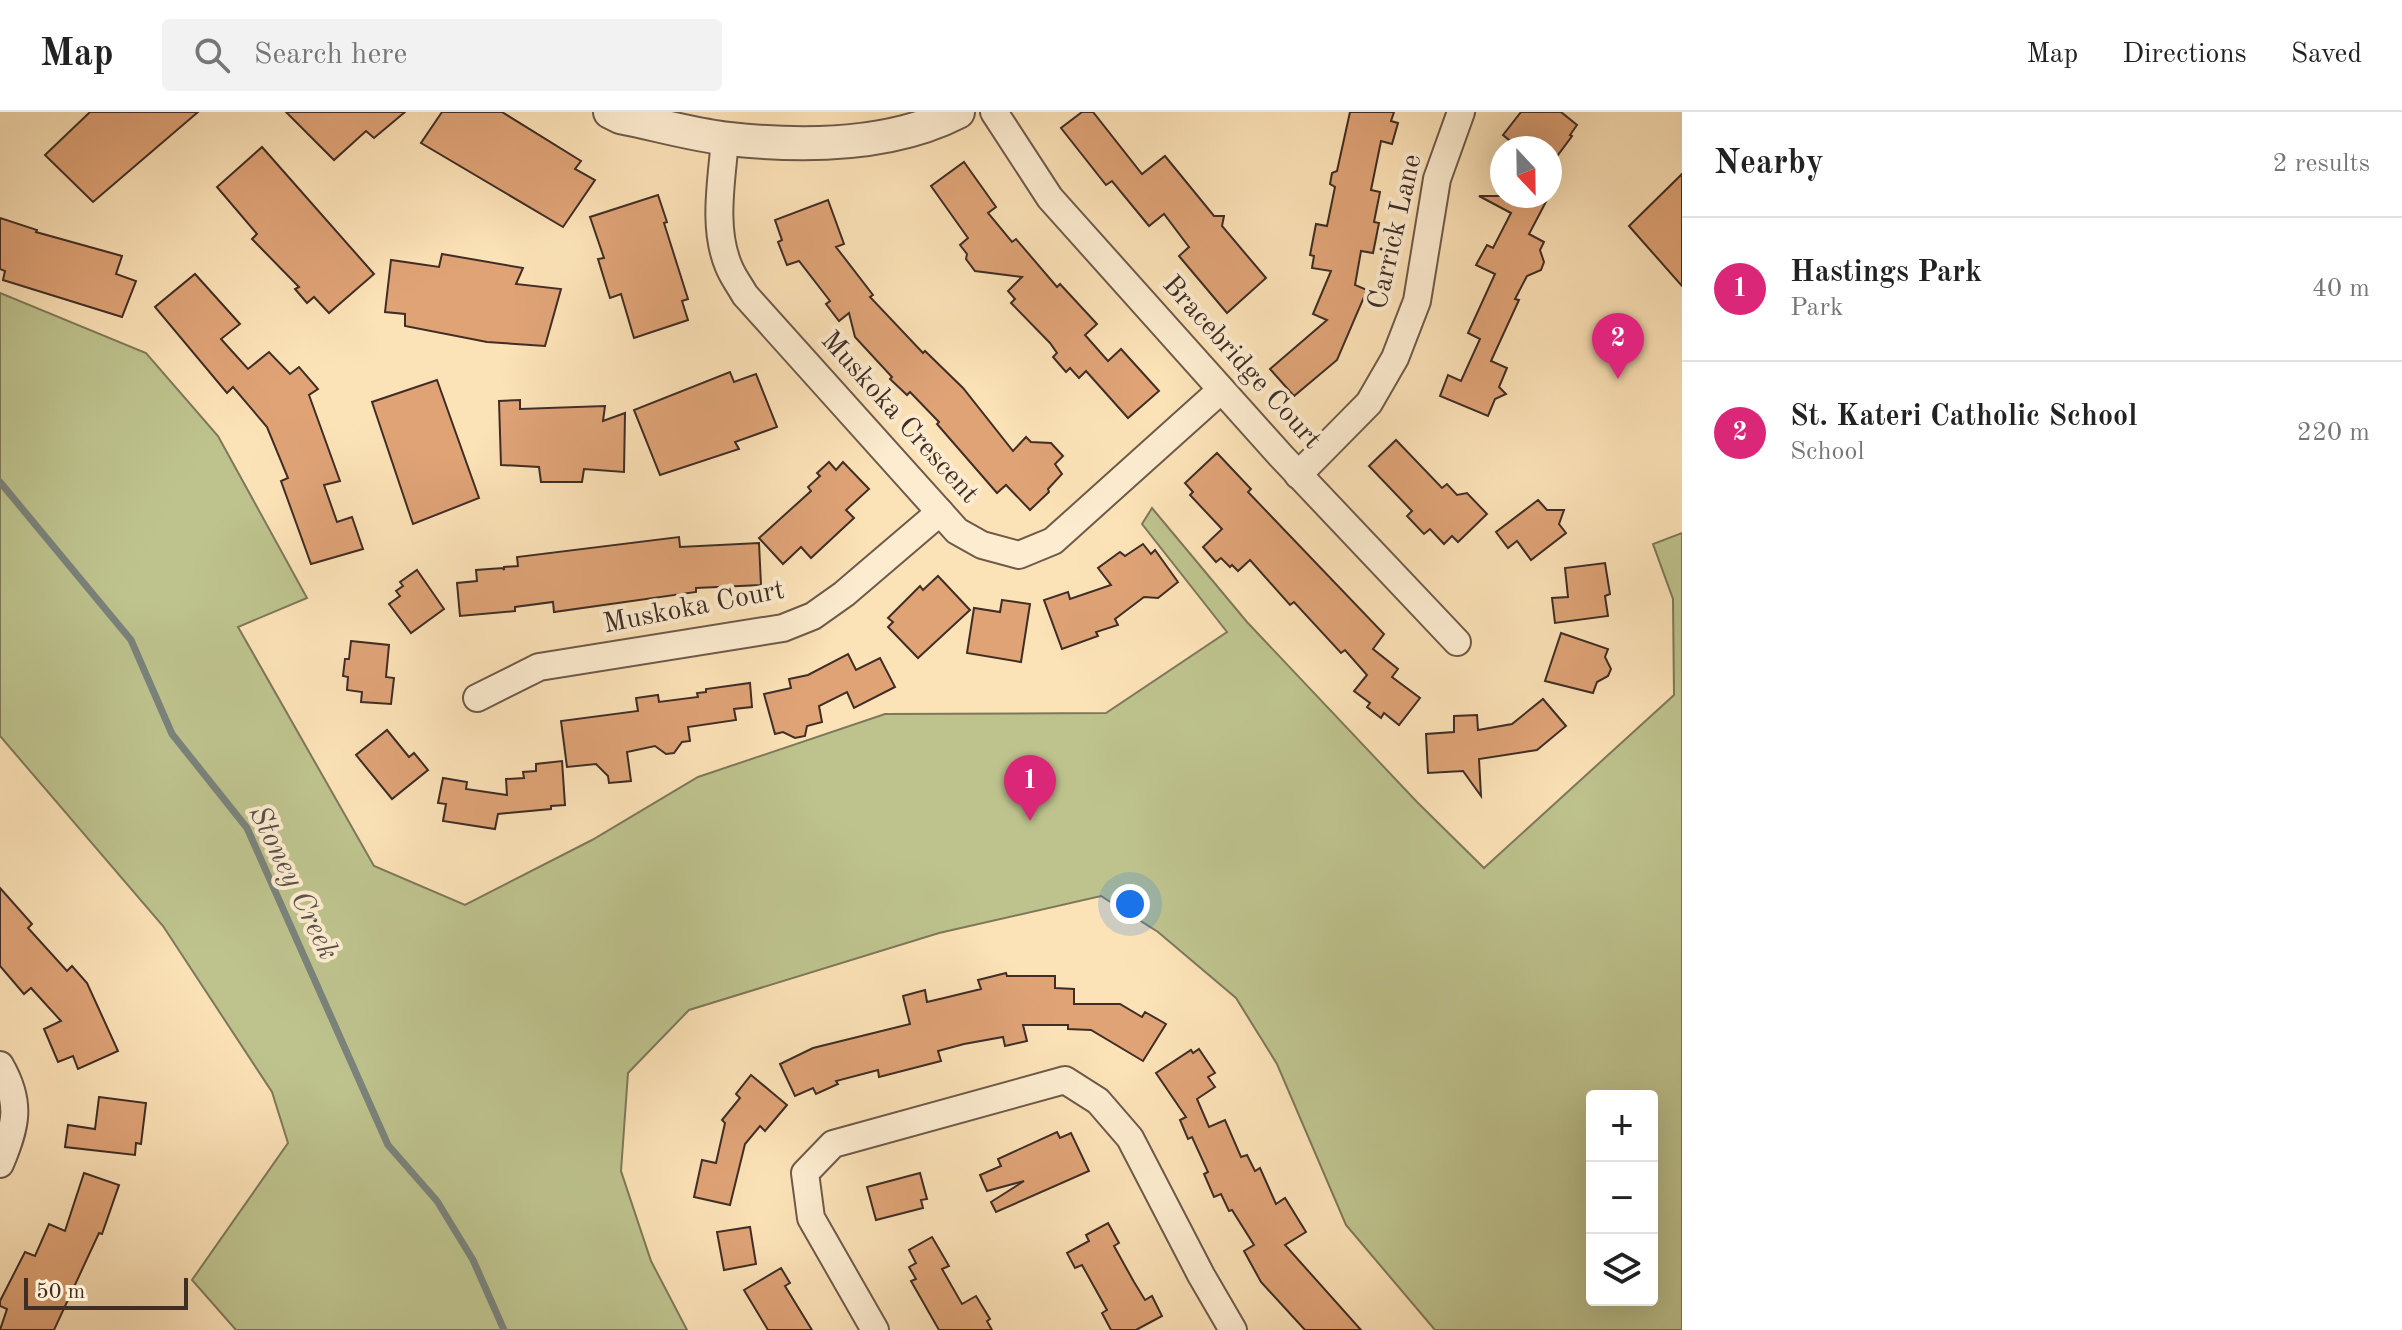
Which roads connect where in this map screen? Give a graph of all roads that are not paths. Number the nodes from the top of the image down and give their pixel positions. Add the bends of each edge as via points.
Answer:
1 (610, 112) edge
2 (958, 112) edge
3 (994, 112) edge
4 (1461, 112) edge
5 (725, 139) junction
6 (1221, 390) junction
7 (1298, 475) junction
8 (940, 512) junction
9 (1457, 642) dead end
10 (477, 698) dead end
11 (0, 1065) edge
12 (0, 1164) edge
13 (875, 1330) edge
14 (1233, 1330) edge

1 - 5 street
2 - 5 street via 845,142
3 - 6 street, Bracebridge Court via 1050,198
4 - 7 street, Carrick Lane via 1437,179 1417,301 1395,358 1369,403
5 - 8 street, Muskoka Crescent via 721,228 728,265 739,285
6 - 7 street, Bracebridge Court
6 - 8 street, Muskoka Crescent via 1053,541 1019,555 982,545 957,531
7 - 9 street, Bracebridge Court
8 - 10 street, Muskoka Court via 813,616 783,628 539,667
11 - 12 street via 13,1087 15,1130
13 - 14 street via 811,1218 805,1173 833,1144 1065,1080 1098,1101 1130,1138

